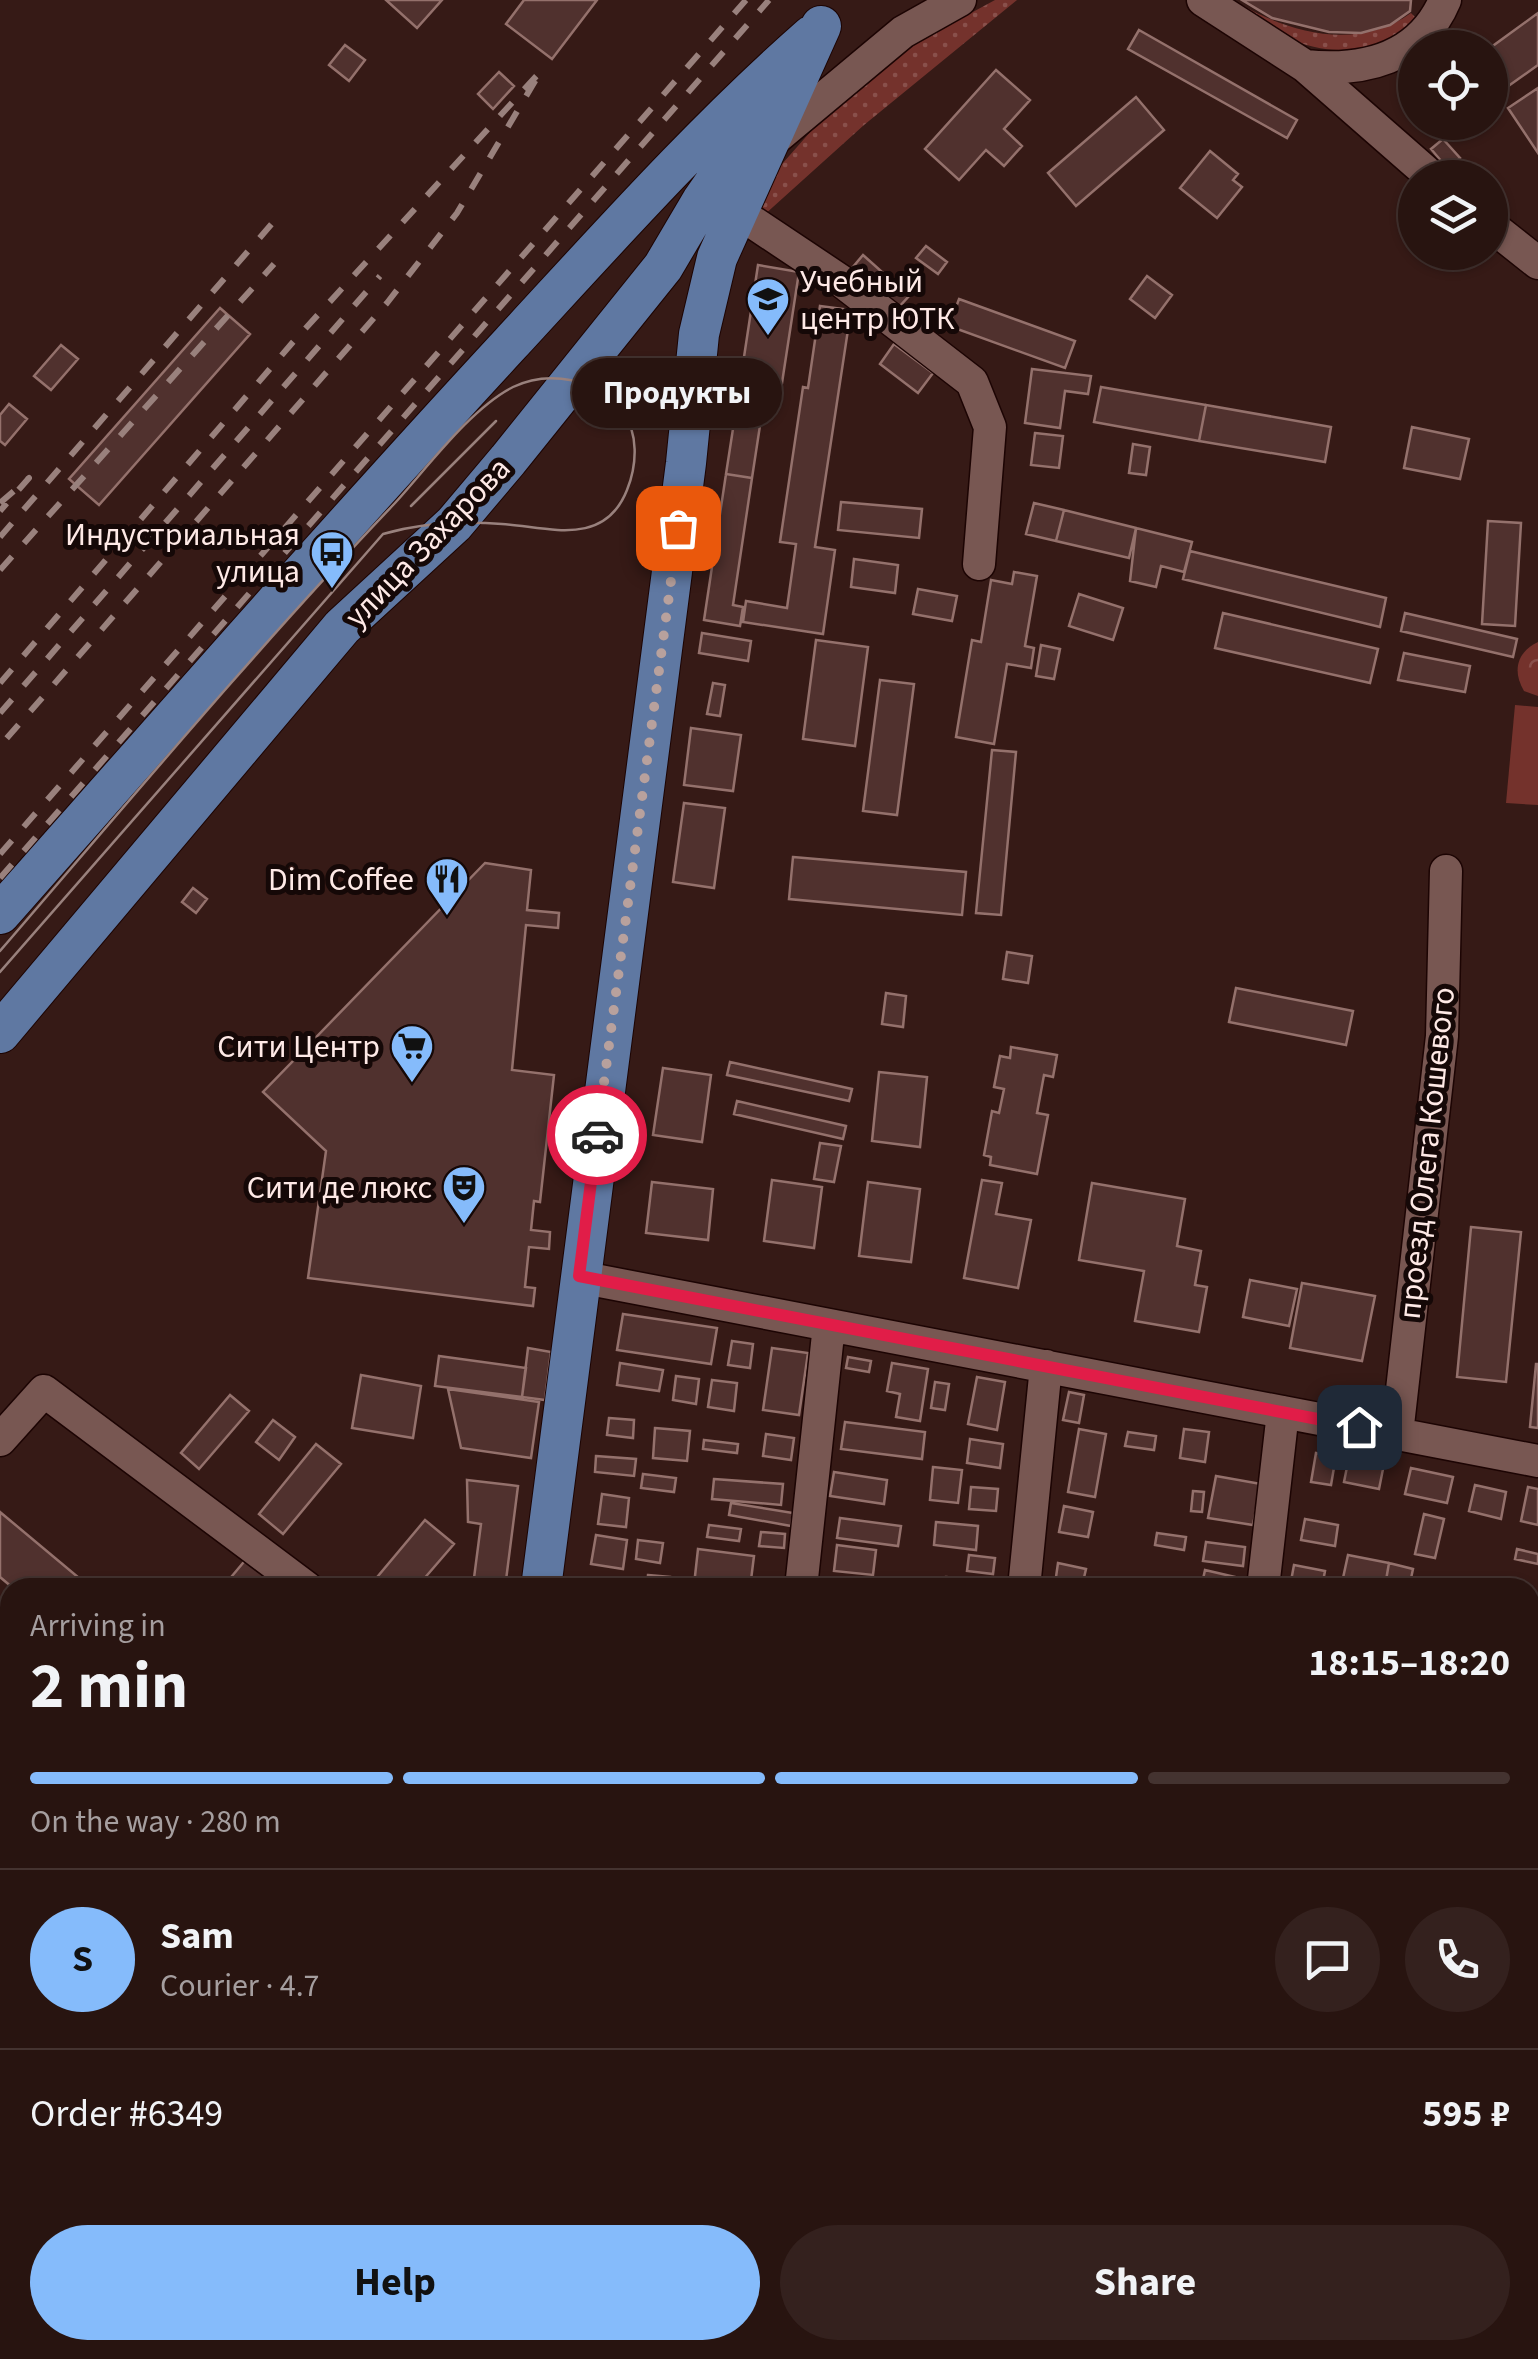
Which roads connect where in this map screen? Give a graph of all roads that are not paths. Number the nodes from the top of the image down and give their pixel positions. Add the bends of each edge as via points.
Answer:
1 (960, 0) edge
2 (1203, 0) edge
3 (1445, 0) edge
4 (833, 13) edge
5 (1305, 66) junction
6 (770, 143) junction
7 (1413, 160) edge
8 (656, 188) junction
9 (719, 206) junction
10 (618, 226) junction
11 (1508, 240) edge
12 (1538, 264) edge
13 (663, 267) junction
14 (699, 334) junction
15 (591, 360) junction
16 (979, 564) dead end
17 (1446, 871) dead end
18 (0, 914) edge
19 (0, 1033) edge
20 (579, 1276) junction
21 (829, 1325) junction
22 (1046, 1366) junction
23 (1283, 1412) junction
24 (1397, 1434) junction
25 (0, 1440) edge
26 (1538, 1461) edge
27 (294, 1578) edge
28 (542, 1578) edge
29 (802, 1578) edge
30 (1025, 1578) edge
31 (1264, 1578) edge

1 - 6 street via 903,32
2 - 5 street
3 - 5 street via 1427,30 1397,56 1364,66
4 - 6 main road
4 - 8 main road
4 - 9 main road, улица Захарова
5 - 7 street
6 - 9 main road
8 - 9 main road via 674,185
8 - 10 main road
9 - 13 main road, улица Захарова
9 - 14 main road via 717,258
9 - 16 street via 844,283 972,382 990,427
10 - 13 main road via 650,234
10 - 18 main road
11 - 12 street
13 - 15 main road, улица Захарова
14 - 15 main road via 688,315 665,309
14 - 20 main road
15 - 19 main road, улица Захарова via 454,524 342,627
17 - 24 street, проезд Олега Кошевого via 1442,1036
20 - 21 street
20 - 28 main road
21 - 22 street
21 - 29 street
22 - 23 street
22 - 30 street
23 - 24 street
23 - 31 street
24 - 26 street
25 - 27 street via 44,1392

